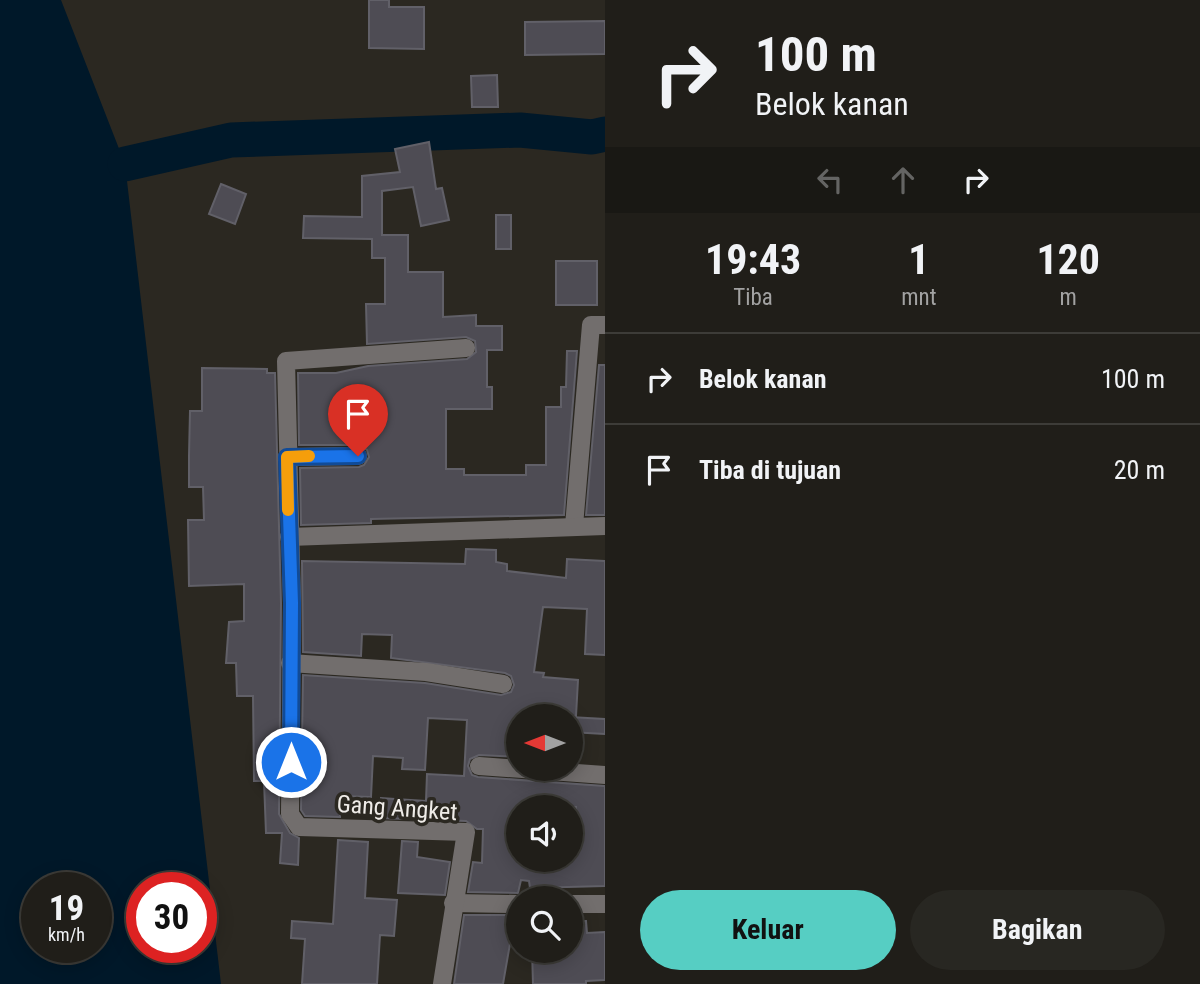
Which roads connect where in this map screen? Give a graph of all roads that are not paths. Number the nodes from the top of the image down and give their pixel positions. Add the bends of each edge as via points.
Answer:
1 (605, 325) edge
2 (466, 348) dead end
3 (358, 456) dead end
4 (287, 457) junction
5 (574, 526) junction
6 (605, 526) edge
7 (289, 537) junction
8 (290, 663) junction
9 (503, 684) dead end
10 (479, 765) dead end
11 (605, 775) edge
12 (453, 904) junction
13 (506, 904) edge
14 (583, 904) edge
15 (605, 904) edge
16 (442, 984) edge

1 - 5 street via 590,325
2 - 4 street, Gang Angket via 286,360
3 - 4 street
4 - 7 street, Gang Angket
5 - 6 street
5 - 7 street
7 - 8 street, Gang Angket
8 - 9 street via 426,672
8 - 12 street, Gang Angket via 292,822 299,827 466,832
10 - 11 street
12 - 13 street
12 - 16 street, Gang Angket
14 - 15 street

